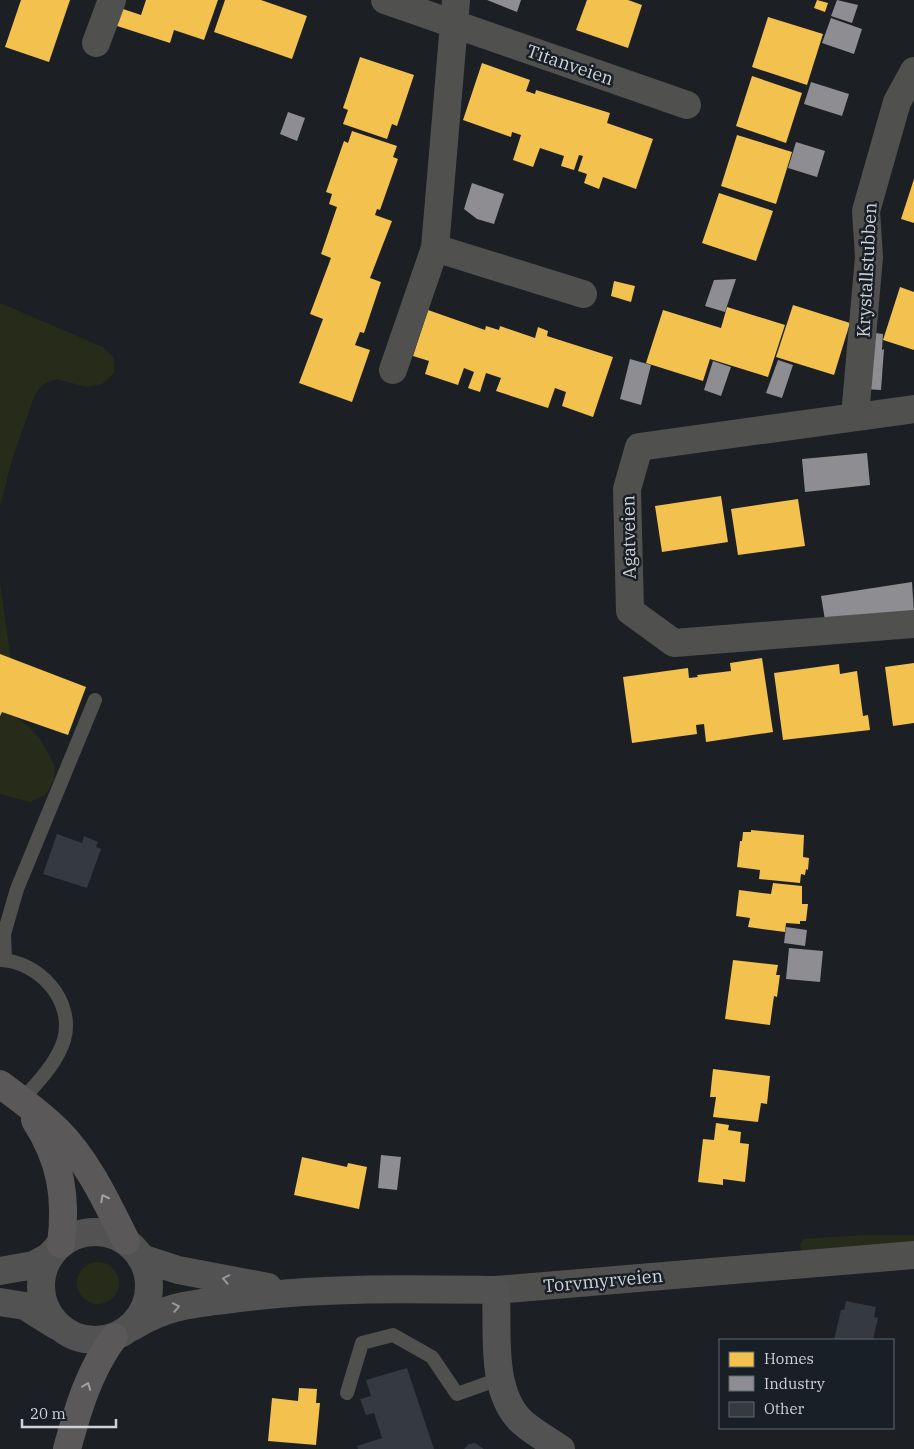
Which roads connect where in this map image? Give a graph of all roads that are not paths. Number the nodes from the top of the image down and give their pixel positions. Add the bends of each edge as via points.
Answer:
1 (112, 0) edge
2 (385, 0) edge
3 (454, 12) edge
4 (96, 44) dead end
5 (914, 71) edge
6 (687, 105) dead end
7 (434, 248) junction
8 (584, 294) dead end
9 (393, 370) dead end
10 (914, 409) edge
11 (856, 416) junction
12 (914, 624) edge
13 (95, 700) dead end
14 (2, 960) edge
15 (0, 1084) edge
16 (22, 1100) junction
17 (55, 1250) junction
18 (134, 1250) junction
19 (914, 1255) edge
20 (0, 1271) edge
21 (496, 1290) junction
22 (292, 1292) junction
23 (0, 1302) edge
24 (61, 1328) junction
25 (123, 1332) junction
26 (499, 1379) junction
27 (347, 1393) dead end
28 (67, 1449) edge
29 (561, 1449) edge

1 - 4 street
2 - 3 street, Titanveien
3 - 6 street, Titanveien
3 - 7 street
5 - 11 street, Krystallstubben via 897,102 866,211 869,257
7 - 8 street
7 - 9 street
10 - 11 street, Agatveien
11 - 12 street, Agatveien via 639,447 628,489 630,611 674,643
13 - 14 lane via 18,889 4,934
14 - 16 lane via 27,967 43,976 54,989 66,1023 64,1040 55,1058
15 - 16 highway
16 - 17 highway via 40,1128 58,1171 65,1205
18 -> 16 highway via 81,1159 57,1130
17 - 18 main road via 76,1235 93,1232 111,1234
17 - 20 main road via 34,1265
17 - 24 main road via 42,1278 43,1302
22 -> 18 main road, Torvmyrveien via 178,1270
18 - 25 main road via 148,1271 148,1302 141,1316
19 - 21 street, Torvmyrveien
21 - 22 main road, Torvmyrveien
21 - 26 main road
25 -> 22 main road, Torvmyrveien via 172,1307
23 - 24 main road via 25,1306
24 - 25 main road via 77,1338 95,1341
28 -> 25 highway via 96,1363
26 - 27 lane via 457,1394 432,1357 393,1335 362,1343
26 - 29 main road via 507,1401 520,1420

